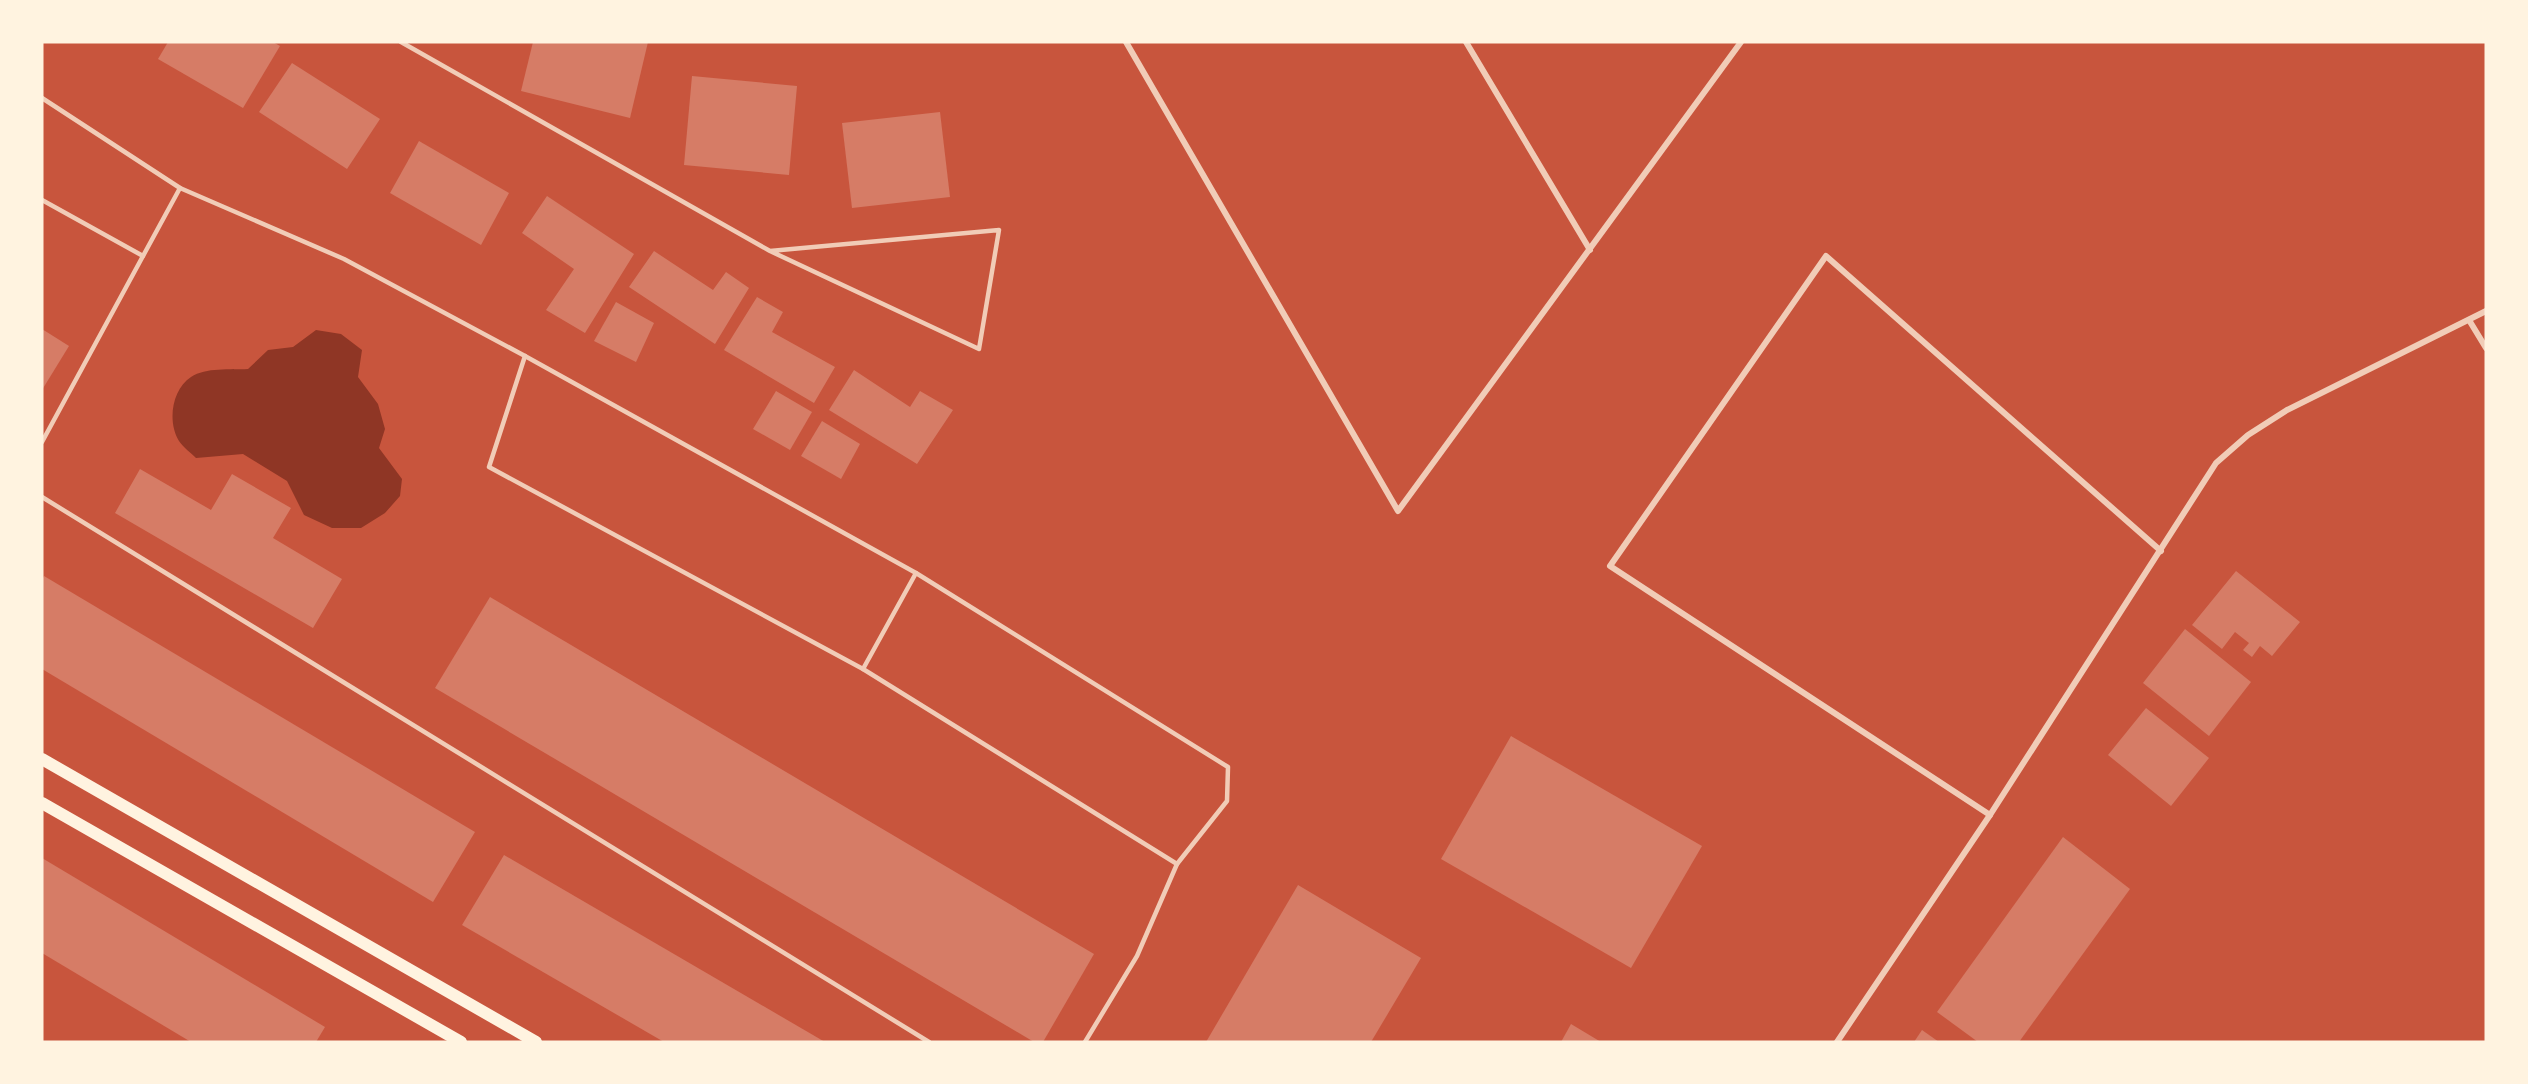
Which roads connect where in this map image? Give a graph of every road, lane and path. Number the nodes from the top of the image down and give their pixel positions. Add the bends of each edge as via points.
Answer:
1 (401, 42) edge
2 (1126, 42) edge
3 (1466, 42) edge
4 (1741, 42) edge
5 (42, 99) edge
6 (180, 188) junction
7 (42, 200) edge
8 (1590, 250) junction
9 (770, 251) junction
10 (143, 256) junction
11 (2486, 311) edge
12 (2469, 320) junction
13 (2486, 348) edge
14 (525, 356) junction
15 (42, 442) edge
16 (42, 497) edge
17 (2161, 551) junction
18 (916, 573) junction
19 (863, 669) junction
20 (42, 759) edge
21 (42, 803) edge
22 (1990, 814) junction
23 (1177, 864) junction
24 (461, 1042) edge
25 (536, 1042) edge
26 (928, 1042) edge
27 (1085, 1042) edge
28 (1837, 1042) edge

1 - 9 lane
2 - 8 street via 1398,511
3 - 8 street
4 - 8 street
5 - 6 lane
6 - 10 lane
6 - 14 lane via 344,259
7 - 10 lane
9 - 9 lane via 812,271 979,349 999,231
10 - 15 lane
11 - 12 street
12 - 13 street
12 - 17 street via 2286,410 2248,435 2216,463
14 - 18 lane
14 - 19 lane via 489,467
16 - 26 lane
17 - 22 street
17 - 22 street via 1826,256 1610,566
18 - 19 lane
18 - 23 lane via 1228,767 1227,801
19 - 23 lane
20 - 25 main road
21 - 24 main road
22 - 28 street
23 - 27 lane via 1137,956

